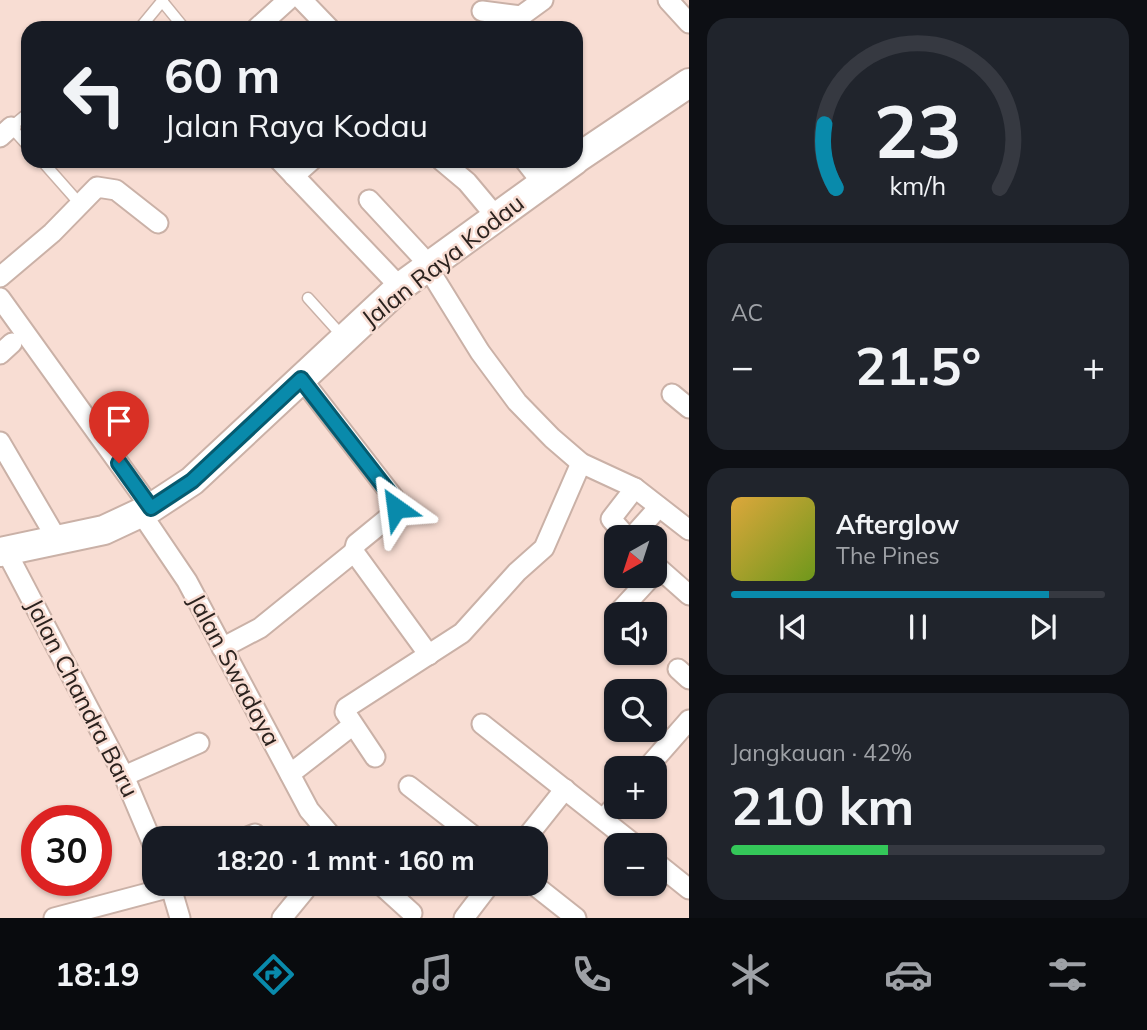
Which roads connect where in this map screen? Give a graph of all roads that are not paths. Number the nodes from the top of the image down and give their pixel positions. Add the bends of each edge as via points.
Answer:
1 (288, 0) edge
2 (303, 0) edge
3 (543, 0) edge
4 (668, 0) edge
5 (163, 1) edge
6 (482, 11) dead end
7 (146, 21) edge
8 (179, 21) edge
9 (265, 21) edge
10 (322, 21) edge
11 (688, 23) edge
12 (688, 83) edge
13 (21, 119) edge
14 (5, 132) edge
15 (21, 142) edge
16 (583, 148) edge
17 (47, 168) edge
18 (287, 168) edge
19 (450, 168) edge
20 (530, 168) edge
21 (560, 168) edge
22 (543, 184) junction
23 (369, 200) dead end
24 (80, 204) junction
25 (498, 219) junction
26 (158, 223) dead end
27 (428, 267) junction
28 (0, 277) edge
29 (400, 287) junction
30 (0, 298) edge
31 (309, 298) dead end
32 (344, 338) junction
33 (301, 379) junction
34 (672, 394) dead end
35 (688, 408) edge
36 (0, 442) edge
37 (581, 463) junction
38 (635, 488) junction
39 (659, 507) junction
40 (146, 510) junction
41 (685, 521) edge
42 (617, 525) edge
43 (642, 525) edge
44 (58, 541) junction
45 (3, 552) edge
46 (354, 552) junction
47 (667, 579) edge
48 (640, 588) edge
49 (688, 595) edge
50 (628, 602) edge
51 (222, 648) junction
52 (429, 655) junction
53 (688, 720) edge
54 (482, 724) dead end
55 (353, 725) junction
56 (199, 743) dead end
57 (657, 756) edge
58 (375, 757) dead end
59 (290, 774) junction
60 (124, 776) junction
61 (409, 786) dead end
62 (565, 789) junction
63 (604, 809) edge
64 (615, 819) edge
65 (145, 826) edge
66 (323, 826) edge
67 (461, 826) edge
68 (536, 826) edge
69 (626, 833) edge
70 (667, 869) edge
71 (685, 880) edge
72 (142, 894) edge
73 (173, 896) edge
74 (300, 896) edge
75 (394, 896) edge
76 (481, 896) edge
77 (548, 896) edge
78 (415, 915) edge
79 (66, 917) edge
80 (180, 918) edge
81 (282, 918) edge
82 (464, 918) edge
83 (576, 918) edge

1 - 9 street
2 - 10 street
3 - 6 street via 521,16
4 - 11 street
5 - 7 lane
5 - 8 lane
12 - 16 street, Jalan Raya Kodau
13 - 14 lane
14 - 15 lane
17 - 24 lane
18 - 29 street
19 - 25 street
20 - 22 street
21 - 22 street, Jalan Raya Kodau
22 - 25 street, Jalan Raya Kodau
23 - 27 street
24 - 26 street via 97,187 116,190
24 - 28 street
25 - 27 street, Jalan Raya Kodau
27 - 29 street, Jalan Raya Kodau
27 - 37 street via 517,402
29 - 32 street, Jalan Raya Kodau
30 - 40 street, Jalan Swadaya
31 - 32 lane
32 - 33 street, Jalan Raya Kodau
33 - 40 street, Jalan Raya Kodau via 192,481
33 - 46 street via 396,503 389,521 356,544
34 - 35 street
36 - 44 street
37 - 38 street
37 - 52 street via 544,548 462,633
38 - 39 street
38 - 42 street via 611,519
39 - 41 street
39 - 43 street
40 - 44 street, Jalan Raya Kodau via 104,530
40 - 51 street, Jalan Swadaya
44 - 45 street, Jalan Raya Kodau
45 - 60 street, Jalan Chandra Baru
46 - 51 street via 260,628
46 - 52 street
47 - 49 street
48 - 50 street
51 - 59 street, Jalan Swadaya
52 - 55 street via 350,704 345,712
53 - 57 street
54 - 62 street
55 - 58 street
55 - 59 street
56 - 60 street
59 - 66 street, Jalan Swadaya
60 - 65 street, Jalan Chandra Baru
61 - 67 street
62 - 63 street
62 - 68 street
64 - 69 street
70 - 71 street
72 - 79 street
73 - 80 street
74 - 81 street
75 - 78 street
76 - 82 street
77 - 83 street

